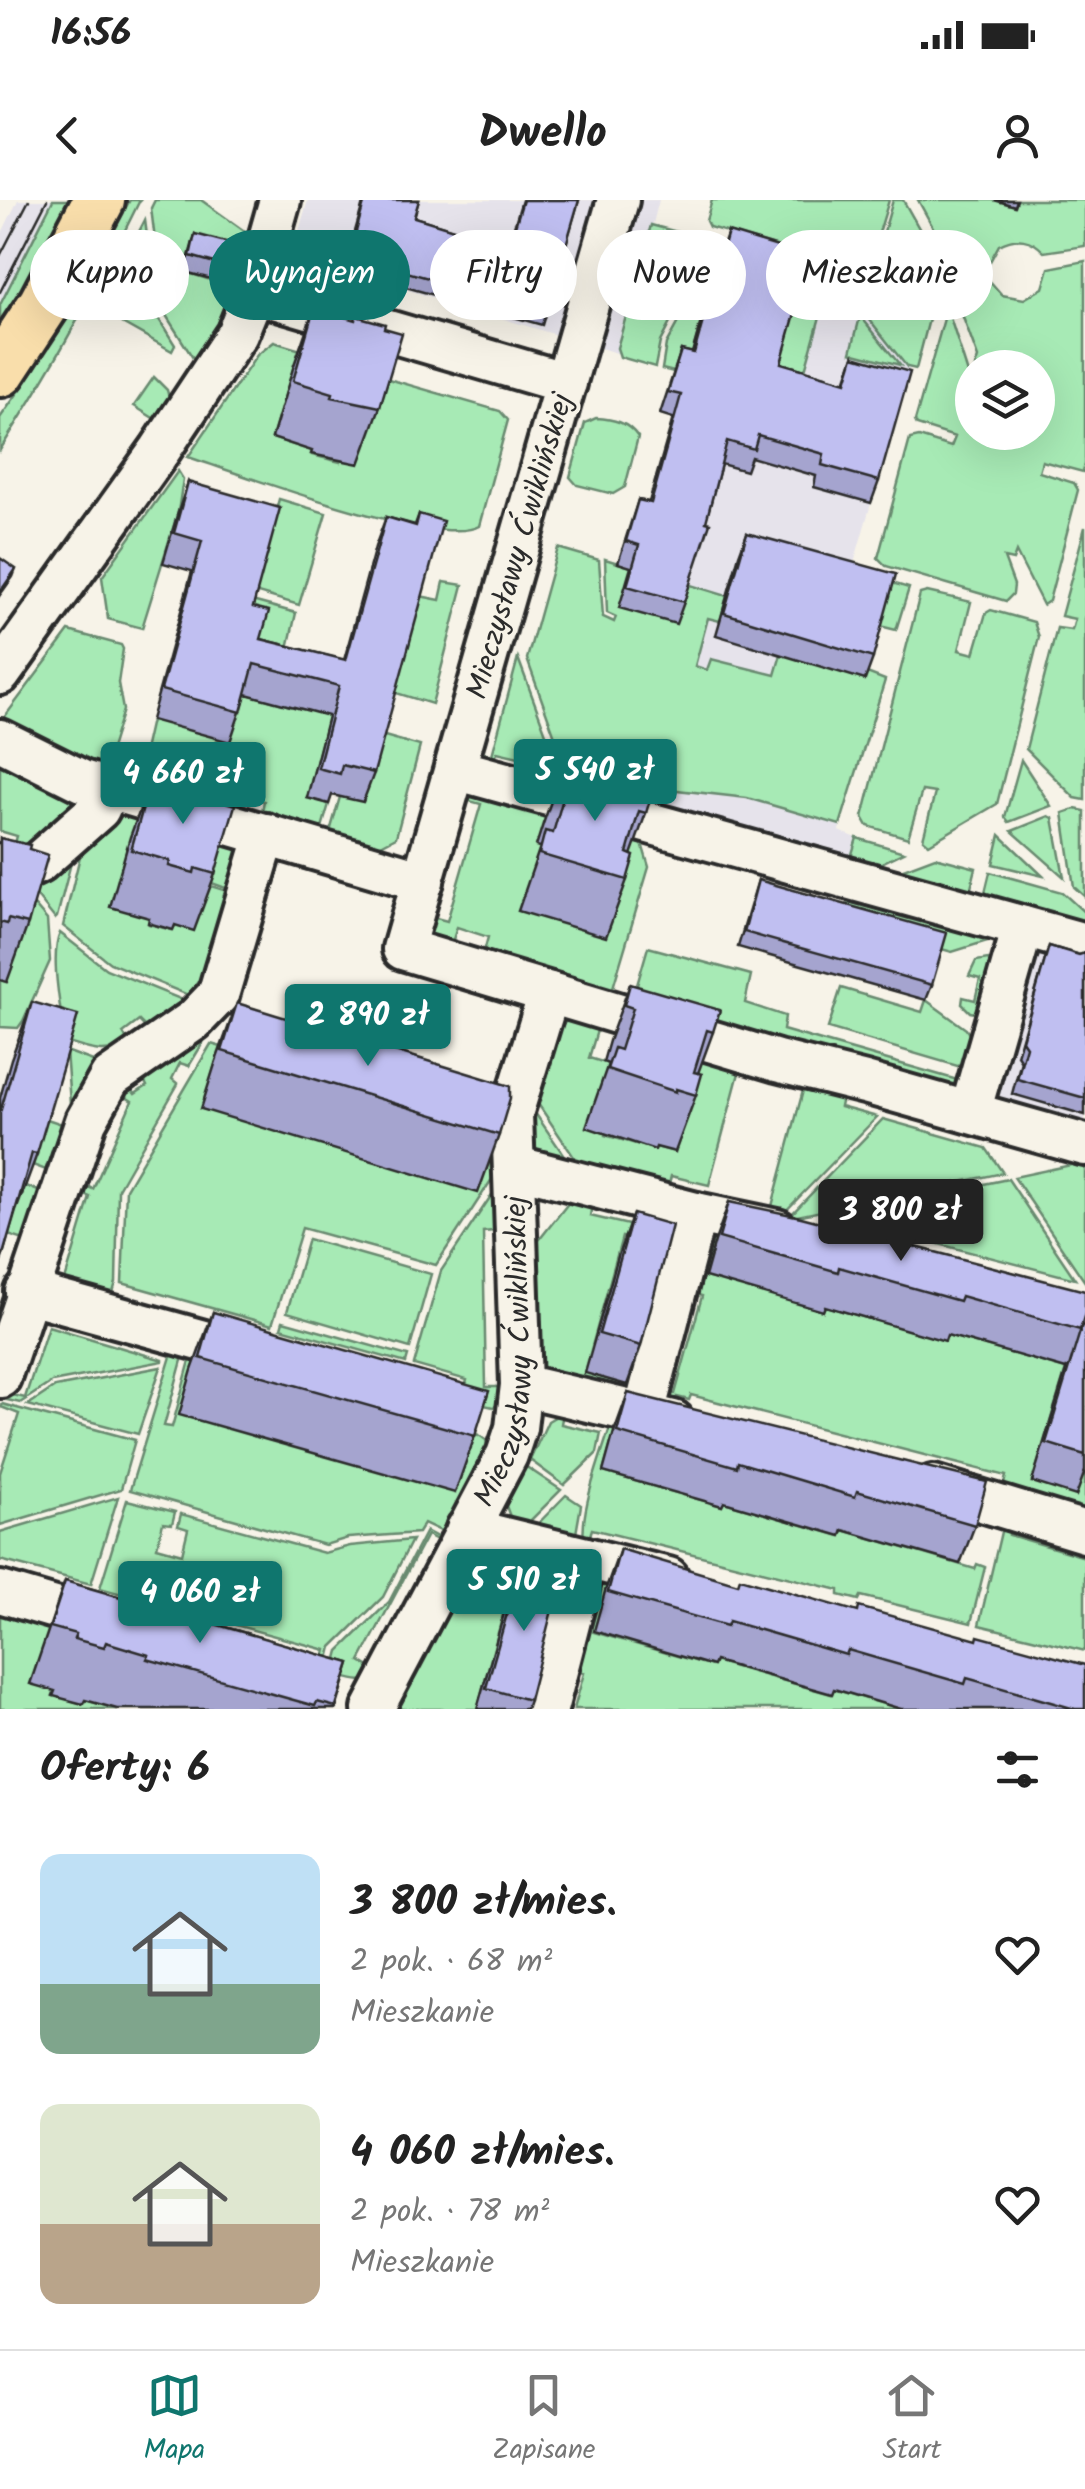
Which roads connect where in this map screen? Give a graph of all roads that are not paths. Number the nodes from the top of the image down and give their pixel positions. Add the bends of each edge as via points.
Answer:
1 (99, 200) edge
2 (280, 200) edge
3 (618, 200) edge
4 (272, 230) edge
5 (243, 320) edge
6 (350, 320) edge
7 (0, 371) edge
8 (566, 383) junction
9 (0, 674) edge
10 (0, 740) edge
11 (454, 769) junction
12 (109, 787) junction
13 (266, 834) junction
14 (0, 865) edge
15 (423, 882) junction
16 (1023, 927) junction
17 (1085, 944) edge
18 (549, 993) junction
19 (970, 1112) junction
20 (1085, 1145) edge
21 (514, 1166) junction
22 (696, 1213) junction
23 (810, 1238) edge
24 (26, 1292) junction
25 (286, 1363) edge
26 (0, 1378) edge
27 (521, 1385) junction
28 (644, 1413) junction
29 (474, 1416) edge
30 (516, 1428) junction
31 (718, 1432) edge
32 (889, 1476) edge
33 (467, 1529) junction
34 (1085, 1532) edge
35 (586, 1558) junction
36 (700, 1586) edge
37 (0, 1592) edge
38 (145, 1634) edge
39 (366, 1698) edge
40 (547, 1709) edge

1 - 7 main road
2 - 4 street
3 - 8 street, Mieczysławy Ćwiklińskiej
5 - 9 street
6 - 8 street
8 - 11 street, Mieczysławy Ćwiklińskiej
10 - 12 street
11 - 15 street, Mieczysławy Ćwiklińskiej
11 - 16 street
12 - 13 street
12 - 14 street via 100,809 38,863 23,870
13 - 15 street
13 - 24 street via 212,1026 110,1078 86,1121
15 - 18 street, Mieczysławy Ćwiklińskiej via 403,949
16 - 17 street
16 - 19 street
18 - 19 street
18 - 21 street, Mieczysławy Ćwiklińskiej via 494,1109
19 - 20 street
21 - 22 street
21 - 27 street, Mieczysławy Ćwiklińskiej
22 - 23 street
22 - 28 street
24 - 25 street
24 - 26 street
27 - 28 street
27 - 30 street, Mieczysławy Ćwiklińskiej
28 - 31 street
29 - 30 street
30 - 33 street, Mieczysławy Ćwiklińskiej
32 - 34 street
33 - 35 street
33 - 39 street, Mieczysławy Ćwiklińskiej
35 - 36 street
35 - 40 street
37 - 38 street

